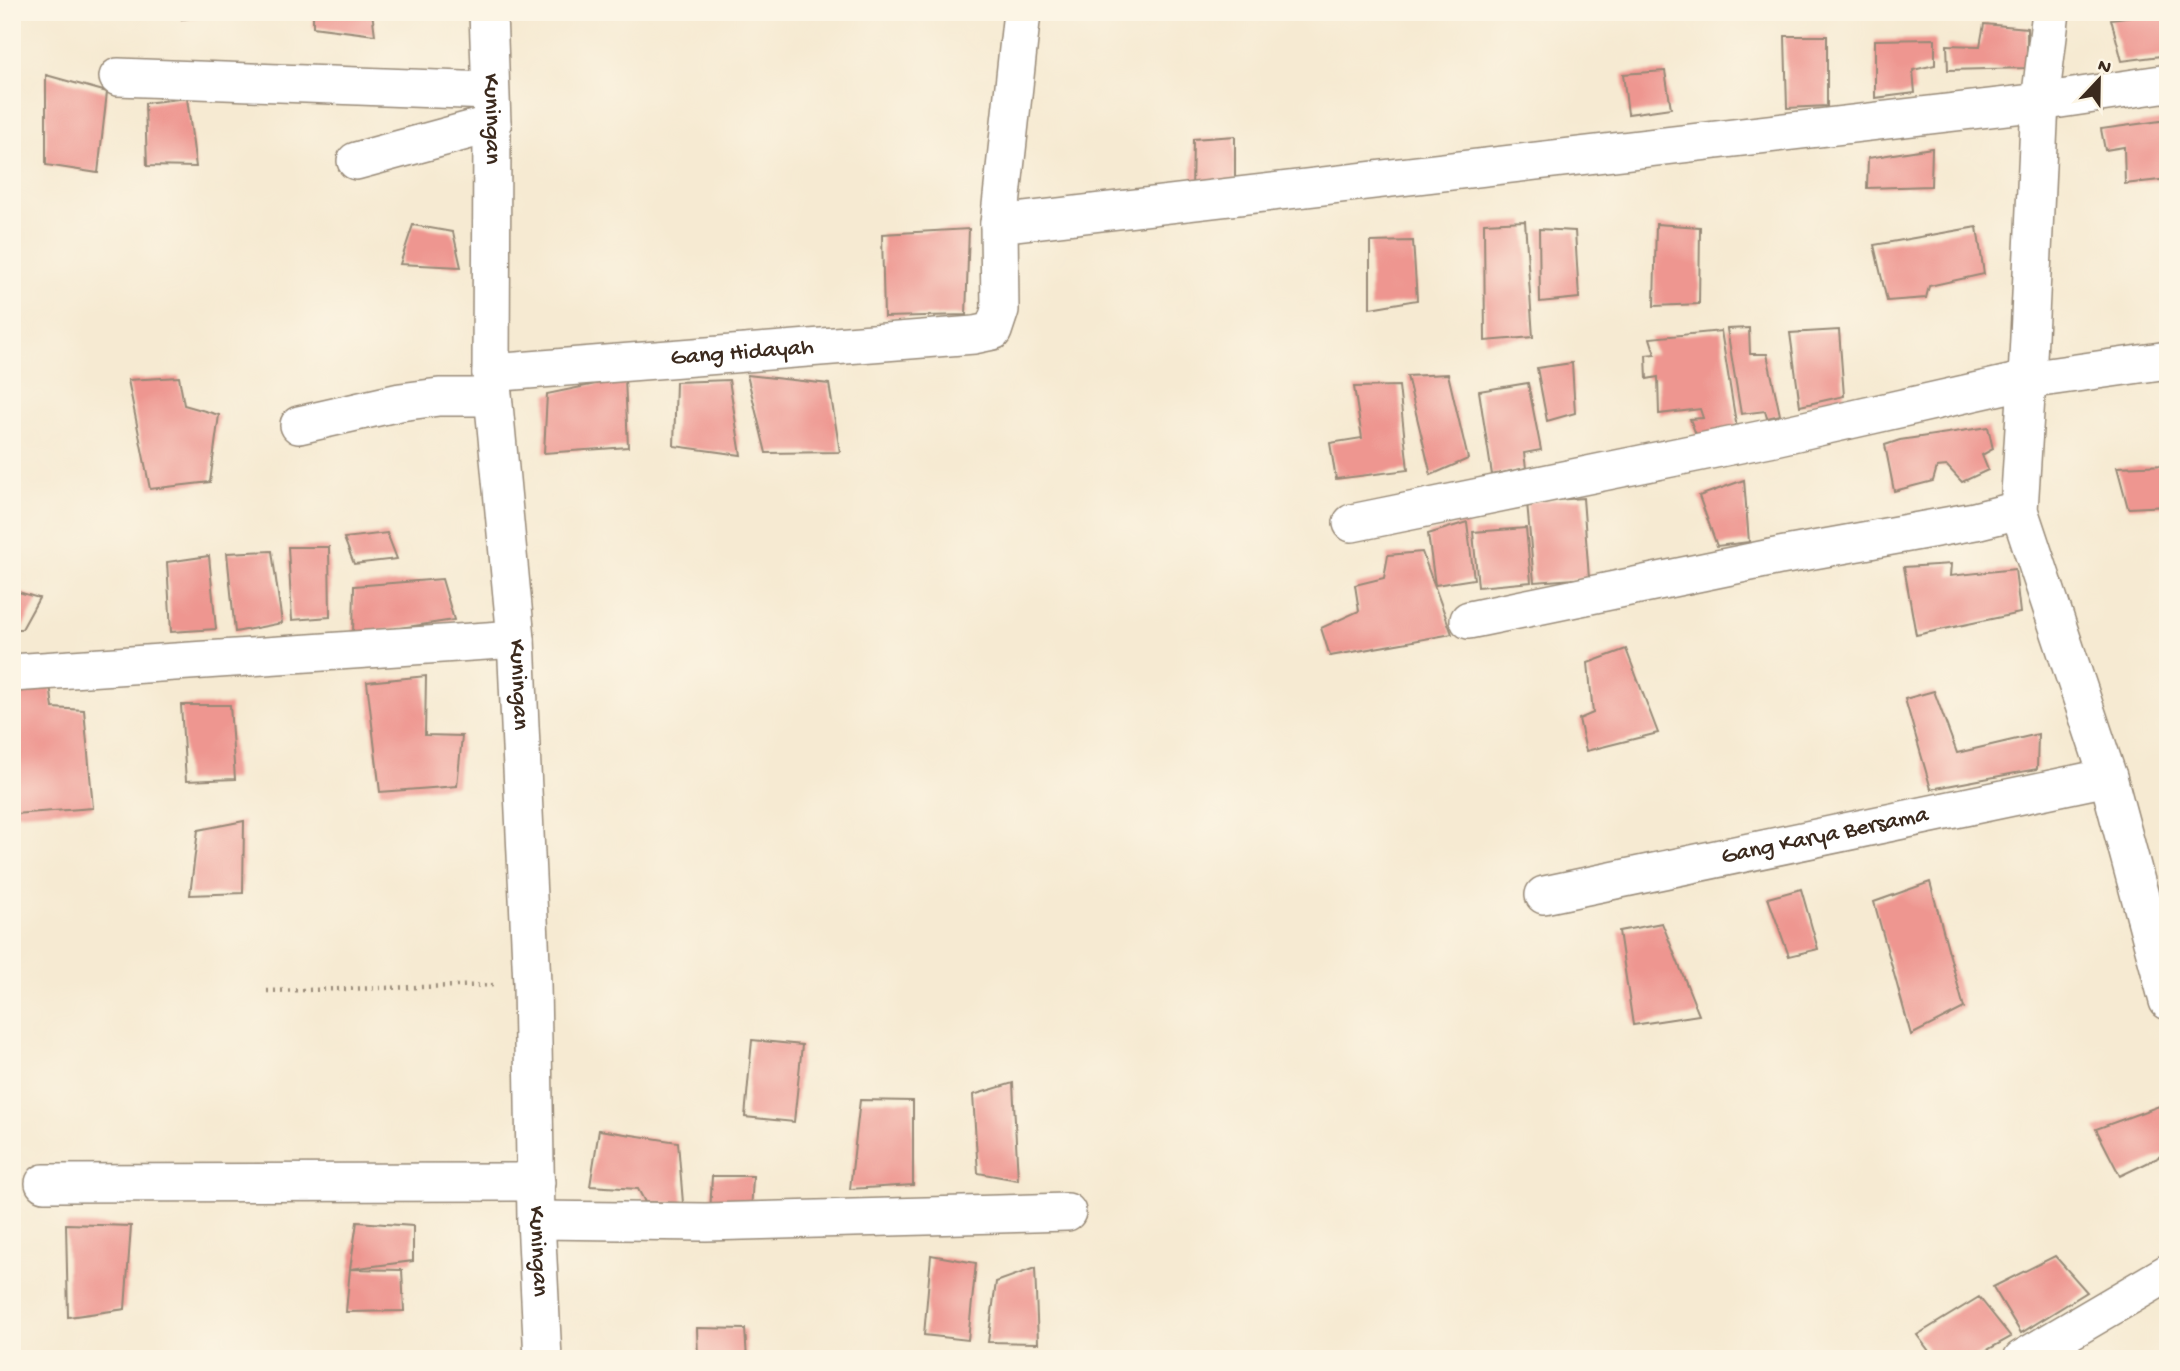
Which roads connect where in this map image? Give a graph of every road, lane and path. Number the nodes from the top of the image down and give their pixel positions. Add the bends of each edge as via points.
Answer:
1 (488, 12) edge
2 (1022, 12) edge
3 (2051, 12) edge
4 (118, 77) dead end
5 (2168, 83) edge
6 (2040, 102) junction
7 (491, 108) junction
8 (356, 161) dead end
9 (999, 224) junction
10 (2168, 360) edge
11 (2027, 380) junction
12 (492, 385) junction
13 (299, 425) dead end
14 (2019, 510) junction
15 (1352, 523) dead end
16 (1469, 620) dead end
17 (516, 639) junction
18 (12, 673) edge
19 (2108, 777) junction
20 (1544, 895) dead end
21 (532, 984) junction
22 (267, 990) dead end
23 (2168, 1001) edge
24 (536, 1182) junction
25 (44, 1183) dead end
26 (1067, 1212) dead end
27 (536, 1220) junction
28 (2168, 1273) edge
29 (543, 1359) edge
30 (2022, 1359) edge

1 - 7 street, Kuningan
2 - 9 street
3 - 6 street
4 - 7 street
5 - 6 street
6 - 9 street
6 - 11 street
7 - 8 street
7 - 12 street, Kuningan
9 - 12 street, Gang Hidayah via 1000,310 993,331
10 - 11 street
11 - 14 street
11 - 15 street
12 - 13 street, Gang Hidayah
12 - 17 street, Kuningan
14 - 16 street
14 - 19 street
17 - 18 street
17 - 21 street, Kuningan
19 - 20 street, Gang Karya Bersama
19 - 23 street
21 - 22 path
21 - 24 street, Kuningan
24 - 25 street
24 - 27 street, Kuningan
26 - 27 street via 706,1222
27 - 29 street, Kuningan
28 - 30 street

